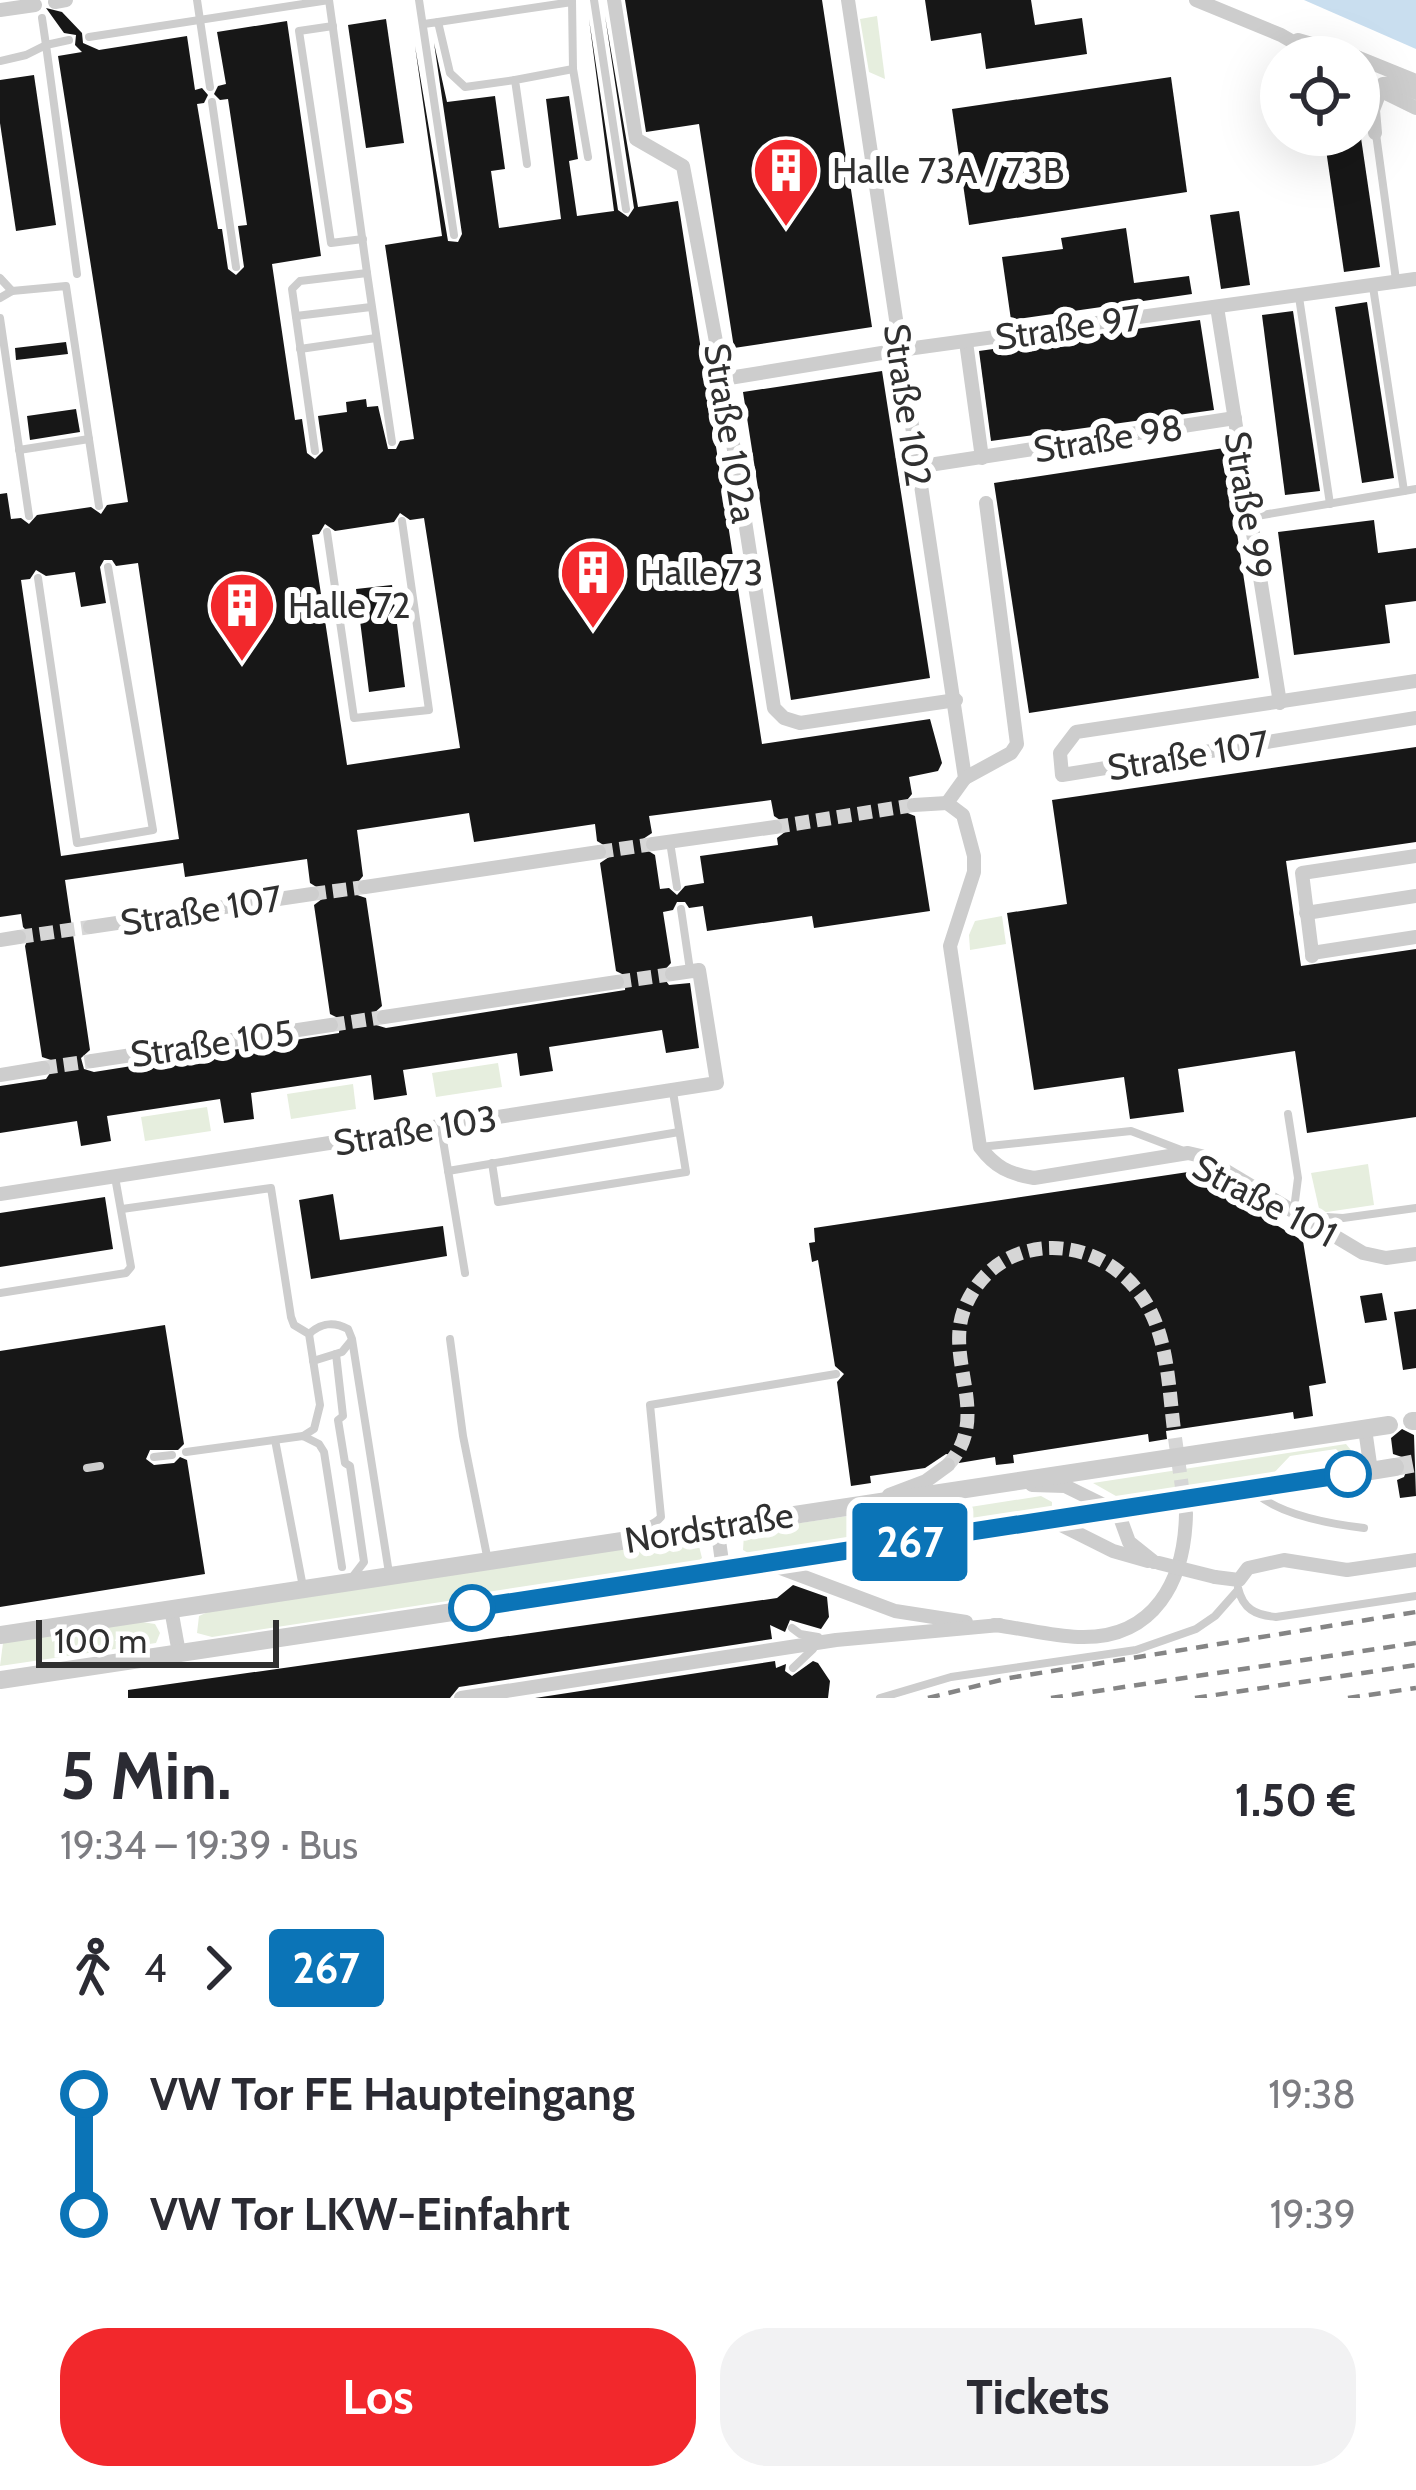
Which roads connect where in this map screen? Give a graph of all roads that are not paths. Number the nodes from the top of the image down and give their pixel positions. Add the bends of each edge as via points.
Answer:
1 (66, 0) edge
2 (197, 0) edge
3 (329, 0) edge
4 (419, 0) edge
5 (594, 0) edge
6 (614, 0) edge
7 (848, 0) edge
8 (1196, 0) edge
9 (55, 1) edge
10 (572, 1) edge
11 (0, 10) edge
12 (39, 11) joint
13 (200, 20) junction
14 (438, 22) junction
15 (424, 24) junction
16 (333, 26) junction
17 (1281, 35) joint
18 (1284, 36) edge
19 (89, 37) dead end
20 (69, 40) dead end
21 (46, 45) junction
22 (0, 61) edge
23 (1380, 66) edge
24 (573, 69) junction
25 (515, 80) junction
26 (1416, 81) edge
27 (210, 87) dead end
28 (1380, 88) edge
29 (1380, 92) edge
30 (1416, 93) edge
31 (212, 102) dead end
32 (1416, 109) edge
33 (1378, 156) edge
34 (588, 157) dead end
35 (527, 164) dead end
36 (626, 209) dead end
37 (454, 235) dead end
38 (363, 239) junction
39 (236, 267) dead end
40 (367, 273) junction
41 (77, 274) dead end
42 (0, 278) edge
43 (1415, 279) edge
44 (1396, 282) junction
45 (1372, 285) junction
46 (1416, 290) edge
47 (12, 291) junction
48 (1299, 295) junction
49 (0, 298) edge
50 (372, 307) junction
51 (1217, 307) junction
52 (296, 316) junction
53 (0, 318) edge
54 (376, 338) junction
55 (966, 341) junction
56 (300, 350) junction
57 (900, 350) junction
58 (723, 380) junction
59 (1235, 418) junction
60 (89, 439) junction
61 (392, 442) dead end
62 (20, 450) junction
63 (315, 451) dead end
64 (982, 458) junction
65 (916, 467) junction
66 (1416, 489) edge
67 (1404, 491) junction
68 (986, 503) dead end
69 (1330, 504) junction
70 (99, 506) dead end
71 (29, 516) dead end
72 (1251, 517) junction
73 (402, 521) dead end
74 (327, 532) dead end
75 (108, 567) dead end
76 (38, 578) dead end
77 (1416, 681) edge
78 (956, 700) junction
79 (1280, 703) junction
80 (1416, 718) edge
81 (965, 778) junction
82 (947, 803) junction
83 (914, 805) tunnel mouth
84 (776, 827) tunnel mouth
85 (670, 842) junction
86 (653, 844) tunnel mouth
87 (598, 852) tunnel mouth
88 (1416, 856) edge
89 (365, 886) tunnel mouth
90 (677, 886) dead end
91 (312, 894) tunnel mouth
92 (1416, 896) edge
93 (681, 909) dead end
94 (1306, 914) junction
95 (90, 927) tunnel mouth
96 (19, 937) tunnel mouth
97 (1416, 937) edge
98 (0, 940) edge
99 (695, 971) junction
100 (672, 974) tunnel mouth
101 (617, 982) tunnel mouth
102 (383, 1017) tunnel mouth
103 (331, 1025) tunnel mouth
104 (92, 1061) tunnel mouth
105 (43, 1068) tunnel mouth
106 (0, 1075) edge
107 (673, 1090) junction
108 (1288, 1114) dead end
109 (441, 1126) junction
110 (680, 1132) junction
111 (980, 1147) junction
112 (1188, 1153) junction
113 (491, 1163) junction
114 (448, 1171) junction
115 (115, 1176) junction
116 (0, 1193) edge
117 (1416, 1208) edge
118 (122, 1209) junction
119 (1294, 1213) junction
120 (1416, 1254) edge
121 (465, 1273) dead end
122 (0, 1293) edge
123 (309, 1334) junction
124 (450, 1339) dead end
125 (352, 1340) junction
126 (336, 1354) junction
127 (313, 1361) junction
128 (836, 1374) dead end
129 (1389, 1425) dead end
130 (1365, 1429) junction
131 (303, 1436) junction
132 (275, 1440) junction
133 (185, 1452) dead end
134 (170, 1455) dead end
135 (154, 1457) dead end
136 (948, 1465) tunnel mouth
137 (100, 1466) dead end
138 (1395, 1467) tunnel mouth
139 (87, 1468) dead end
140 (1371, 1471) junction
141 (1004, 1483) junction
142 (1252, 1490) junction
143 (867, 1503) junction
144 (1118, 1512) junction
145 (1186, 1513) tunnel mouth
146 (1053, 1521) junction
147 (717, 1526) junction
148 (1364, 1528) dead end
149 (623, 1540) junction
150 (1416, 1560) edge
151 (488, 1561) junction
152 (765, 1563) junction
153 (1157, 1563) junction
154 (723, 1569) junction
155 (346, 1574) junction
156 (389, 1576) junction
157 (303, 1585) junction
158 (1238, 1585) junction
159 (1416, 1596) edge
160 (171, 1609) junction
161 (1000, 1625) junction
162 (792, 1628) dead end
163 (0, 1634) edge
164 (838, 1640) junction
165 (179, 1653) junction
166 (793, 1668) dead end
167 (0, 1680) edge
168 (461, 1698) edge
169 (880, 1698) edge

1 - 9 street
2 - 13 lane
3 - 13 lane
3 - 16 lane
4 - 15 lane
5 - 36 lane
6 - 58 street, Straße 102a via 636,139 683,166
7 - 57 street, Straße 102
8 - 17 street
10 - 14 lane
10 - 24 lane
11 - 12 street
12 - 21 lane
13 - 19 lane
13 - 27 lane
14 - 15 lane
14 - 25 lane via 450,73 465,87
15 - 37 lane
16 - 38 lane
16 - 38 lane via 299,31 331,243
17 - 18 street
20 - 21 lane
21 - 22 lane
21 - 41 lane
23 - 26 street
24 - 25 lane
24 - 34 lane
25 - 35 lane
28 - 30 street via 1394,83
29 - 32 street
31 - 39 lane
33 - 44 lane
38 - 40 lane
40 - 50 lane
40 - 52 lane via 300,280 292,289
42 - 47 lane
43 - 44 street, Straße 97
43 - 46 lane
44 - 45 street, Straße 97
45 - 48 street, Straße 97
45 - 67 lane
47 - 49 lane
47 - 60 lane via 66,286
48 - 51 street, Straße 97
48 - 69 lane
50 - 52 lane
50 - 54 lane
51 - 55 street, Straße 97
51 - 59 street, Straße 99
52 - 56 lane
53 - 62 lane
54 - 56 lane
54 - 61 lane
55 - 57 street, Straße 97
55 - 64 street, Straße 98
56 - 63 lane
57 - 58 street, Straße 97
57 - 65 street, Straße 102
58 - 78 street, Straße 102a via 774,708 800,723
59 - 64 street, Straße 98
59 - 72 street, Straße 99
60 - 62 lane
60 - 70 lane
62 - 71 lane
64 - 65 street, Straße 98
65 - 78 street, Straße 102
66 - 67 lane
67 - 69 lane
68 - 81 street, Straße 102 via 1017,744
69 - 72 lane
72 - 79 street, Straße 99
73 - 74 lane via 428,710 354,718
75 - 76 lane via 153,830 77,842
77 - 79 street, Straße 107
78 - 81 street, Straße 102
79 - 80 street, Straße 107 via 1076,732 1060,754 1062,776
81 - 82 street
82 - 83 street
82 - 111 street via 964,815 971,836 974,872 951,934
84 - 85 street
85 - 86 street
85 - 90 lane
87 - 89 street
88 - 94 street via 1302,873
91 - 95 street, Straße 107
92 - 94 street
93 - 99 lane
94 - 97 street via 1312,954
96 - 98 street
99 - 100 street
99 - 107 street, Straße 103 via 717,1083
101 - 102 street
103 - 104 street, Straße 105
105 - 106 street
107 - 109 street, Straße 103
107 - 110 lane
108 - 119 lane via 1298,1178
109 - 114 lane
109 - 115 street, Straße 103
110 - 113 lane
110 - 113 lane via 686,1172 498,1202
111 - 112 lane via 1131,1131
111 - 112 street, Straße 101 via 1010,1174 1034,1178
112 - 119 street, Straße 101
113 - 114 lane
114 - 121 lane
115 - 116 street, Straße 103
115 - 118 lane
117 - 119 lane via 1343,1219
118 - 122 lane via 126,1273
118 - 123 lane via 271,1188 291,1317
119 - 120 street, Straße 101 via 1364,1253
123 - 125 lane via 319,1324 339,1324
123 - 127 lane
124 - 151 lane
125 - 126 lane
125 - 156 lane
126 - 127 lane
126 - 155 lane via 338,1420 364,1562
127 - 131 lane via 319,1419
128 - 149 lane via 650,1405 662,1517
129 - 130 street, Nordstraße
130 - 140 street
130 - 141 street, Nordstraße
131 - 132 lane
131 - 155 lane via 324,1452
132 - 133 lane
132 - 157 lane
134 - 135 lane
136 - 143 street
137 - 139 lane
138 - 140 street, Nordstraße
140 - 142 street, Nordstraße
141 - 143 street, Nordstraße
141 - 144 street via 1065,1486
142 - 144 street, Nordstraße
142 - 148 lane via 1268,1503
143 - 147 street, Nordstraße
144 - 146 street, Nordstraße
144 - 153 street via 1129,1542
145 - 161 street via 1174,1584 1133,1624 1080,1637
146 - 152 street, Nordstraße
146 - 153 street
147 - 149 street, Nordstraße
147 - 154 street
149 - 151 street, Nordstraße
150 - 158 street via 1347,1570 1284,1559 1248,1568
151 - 156 street, Nordstraße
152 - 154 street, Nordstraße
152 - 161 street via 895,1611
153 - 158 street, bridge
154 - 165 street, Nordstraße
155 - 156 street, Nordstraße
155 - 157 street, Nordstraße
157 - 160 street, Nordstraße
158 - 159 lane via 1244,1606 1276,1617
158 - 169 lane via 1215,1616 1136,1650 951,1677
160 - 163 street, Nordstraße
160 - 165 street
161 - 164 street
162 - 164 lane
164 - 166 lane
164 - 168 street
165 - 167 street, Nordstraße

